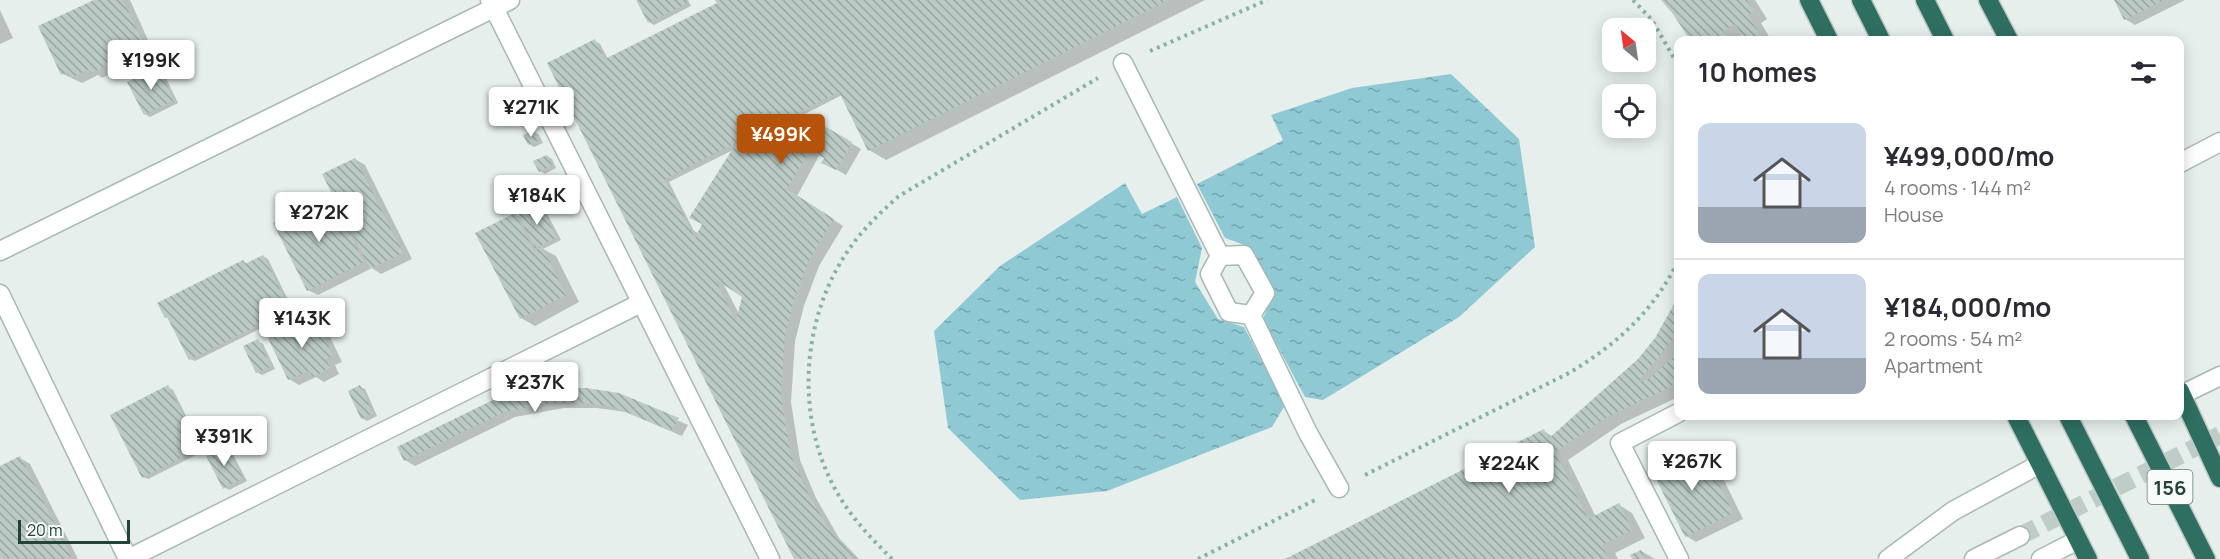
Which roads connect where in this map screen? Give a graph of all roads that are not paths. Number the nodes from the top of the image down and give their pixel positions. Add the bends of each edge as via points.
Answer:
1 (1809, 0) edge
2 (1861, 0) edge
3 (1925, 0) edge
4 (1988, 0) edge
5 (498, 3) edge
6 (1827, 36) edge
7 (1879, 36) edge
8 (1943, 36) edge
9 (2007, 36) edge
10 (1123, 63) road end
11 (2220, 142) edge
12 (2184, 161) edge
13 (0, 251) edge
14 (1220, 256) junction
15 (0, 294) edge
16 (641, 303) junction
17 (1251, 315) junction
18 (2220, 376) edge
19 (2184, 391) edge
20 (2184, 401) edge
21 (1674, 415) edge
22 (2018, 420) edge
23 (2070, 420) edge
24 (2136, 420) edge
25 (2040, 464) junction
26 (2219, 475) edge
27 (1339, 488) road end
28 (2020, 536) tunnel mouth
29 (2078, 540) junction
30 (763, 557) edge
31 (128, 559) edge
32 (1679, 559) edge
33 (1888, 559) edge
34 (1974, 559) edge
35 (2041, 559) edge
36 (2088, 559) edge
37 (2140, 559) edge
38 (2206, 559) edge

1 - 6 highway
2 - 7 highway
3 - 8 highway
4 - 9 highway
5 - 13 street
5 - 16 street
10 - 14 street
11 - 12 street
14 - 17 street via 1210,274 1229,312
14 - 17 street via 1244,255 1265,293
15 - 31 street
16 - 30 street
16 - 31 street
17 - 27 street
18 - 19 street
20 - 26 highway, 156
21 - 32 street via 1620,443
22 - 25 highway
23 - 37 highway, 156
24 - 38 highway, 156
25 - 29 highway
25 - 33 street via 1953,511
28 - 34 street
29 - 35 street
29 - 36 highway

